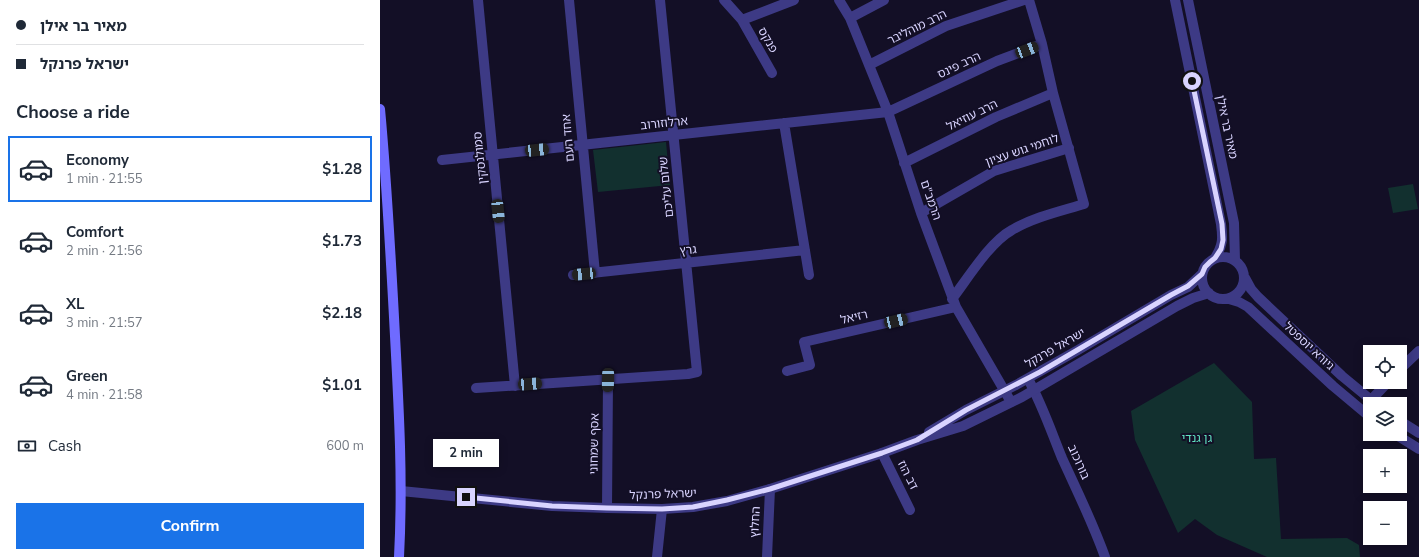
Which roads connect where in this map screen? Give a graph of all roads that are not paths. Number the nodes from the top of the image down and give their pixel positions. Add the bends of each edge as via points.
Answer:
1 (478, 0) edge
2 (569, 0) edge
3 (660, 0) edge
4 (724, 0) edge
5 (794, 0) edge
6 (839, 0) edge
7 (884, 0) edge
8 (1024, 0) edge
9 (1029, 0) edge
10 (1176, 0) edge
11 (1188, 0) edge
12 (850, 18) junction
13 (742, 20) junction
14 (1042, 44) junction
15 (869, 65) junction
16 (772, 73) dead end
17 (1053, 93) junction
18 (380, 109) edge
19 (888, 112) junction
20 (784, 123) junction
21 (673, 135) junction
22 (582, 145) junction
23 (1069, 148) junction
24 (492, 155) junction
25 (442, 160) dead end
26 (904, 163) junction
27 (382, 181) edge
28 (921, 213) junction
29 (805, 250) junction
30 (1215, 258) junction
31 (1235, 260) junction
32 (687, 263) junction
33 (595, 273) junction
34 (1202, 274) junction
35 (573, 275) dead end
36 (809, 275) dead end
37 (1245, 278) junction
38 (1209, 293) junction
39 (1229, 299) junction
40 (954, 303) junction
41 (1419, 351) edge
42 (1407, 362) edge
43 (787, 371) dead end
44 (1028, 379) junction
45 (608, 380) junction
46 (515, 386) junction
47 (476, 388) dead end
48 (1034, 390) junction
49 (1005, 391) junction
50 (1367, 397) edge
51 (1011, 402) junction
52 (1363, 411) edge
53 (1407, 425) edge
54 (1419, 433) edge
55 (917, 440) junction
56 (1406, 441) edge
57 (1419, 449) edge
58 (882, 453) junction
59 (770, 489) junction
60 (402, 491) junction
61 (607, 508) junction
62 (662, 509) junction
63 (910, 510) dead end
64 (399, 557) edge
65 (657, 557) edge
66 (767, 557) edge
67 (1105, 557) edge

1 - 24 street, סמולנסקין
2 - 22 street, אחד העם
3 - 21 street, שלום עליכם
4 - 13 street, פנקס
5 - 13 street, פנקס
6 - 12 street, הרמב"ם
7 - 12 street
8 - 15 street, הרב מוהליבר via 946,26
9 - 14 street
10 - 30 street, מאיר בר אילן via 1222,224 1223,240
11 - 31 street, מאיר בר אילן via 1234,223
12 - 15 street, הרמב"ם
13 - 16 street, פנקס
14 - 17 street
14 - 19 street, הרב פינס
15 - 19 street, הרמב"ם
17 - 23 street
17 - 26 street, הרב עוזיאל via 996,117
18 - 27 main road
19 - 20 street, ארלוזורוב
19 - 26 street, הרמב"ם
20 - 21 street, ארלוזורוב
20 - 29 street
21 - 22 street, ארלוזורוב
21 - 32 street, שלום עליכם
22 - 24 street, ארלוזורוב
22 - 33 street, אחד העם
23 - 28 street, לוחמי גוש עציון via 994,171
23 - 40 street via 1084,204 1011,230 991,248
24 - 25 street, ארלוזורוב
24 - 46 street, סמולנסקין
26 - 28 street, הרמב"ם
27 - 60 main road via 398,394
28 - 40 street, הרמב"ם
29 - 32 street, גרץ
29 - 36 street
30 - 31 street via 1229,257
30 - 34 street via 1205,267
31 - 37 street via 1244,271
32 - 33 street, גרץ
32 - 45 street, שלום עליכם via 697,372
33 - 35 street, גרץ
34 - 38 street via 1204,288
34 - 44 street, ישראל פרנקל via 1188,286
37 - 39 street via 1240,291
37 - 50 street, גיורא יוספטל via 1250,289 1258,297
38 - 39 street via 1214,297
38 - 48 street, ישראל פרנקל via 1177,306
39 - 52 street, גיורא יוספטל via 1248,307
40 - 43 street, רזיאל via 804,342 810,365
40 - 49 street, הרמב"ם
41 - 42 street
44 - 48 street, בורוכוב
44 - 49 street, ישראל פרנקל
45 - 46 street
45 - 61 street, אסף שמחוני
46 - 47 street
48 - 51 street, ישראל פרנקל
48 - 67 street, בורוכוב
49 - 51 street, הרמב"ם
49 - 55 street, ישראל פרנקל via 966,410
51 - 55 street, ישראל פרנקל via 963,426
53 - 54 street
55 - 58 street, ישראל פרנקל
56 - 57 street
58 - 59 street, ישראל פרנקל
58 - 63 street, דב הוז
59 - 62 street, ישראל פרנקל via 693,507
59 - 66 street, החלוץ
60 - 61 street, ישראל פרנקל via 552,506
60 - 64 main road
61 - 62 street, ישראל פרנקל
62 - 65 street

